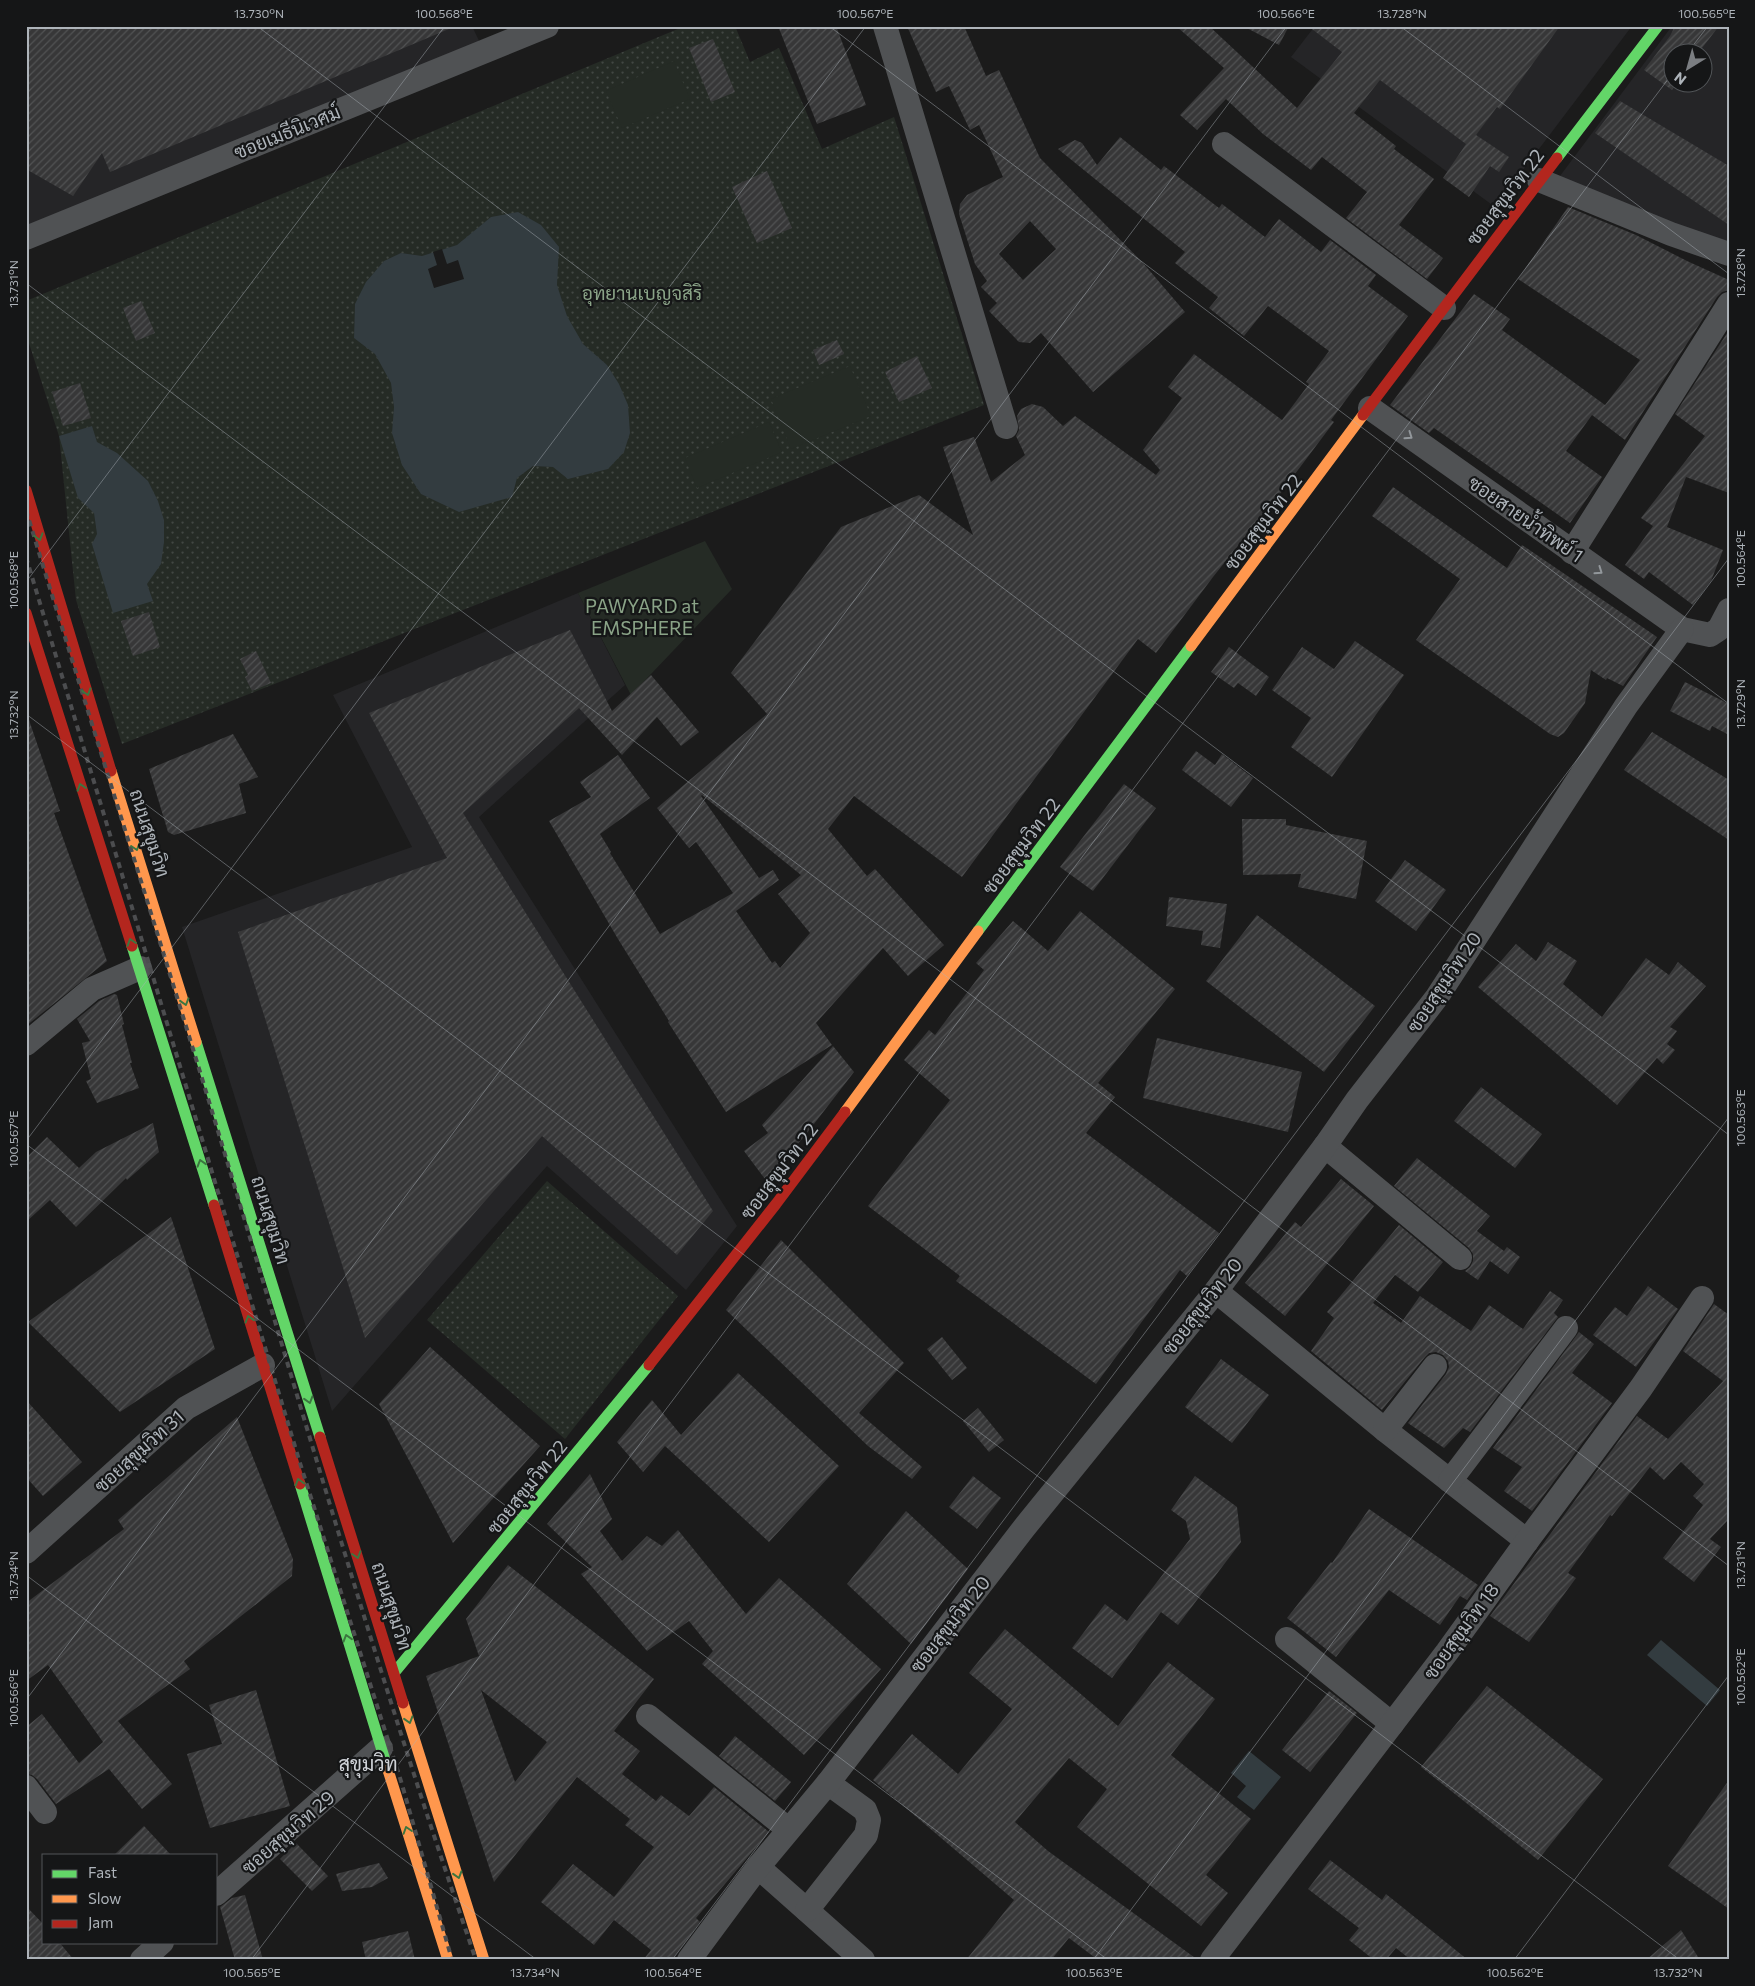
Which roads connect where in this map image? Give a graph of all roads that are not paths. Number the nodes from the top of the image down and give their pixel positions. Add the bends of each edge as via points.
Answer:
1 (547, 26) edge
2 (885, 26) edge
3 (1658, 26) edge
4 (1224, 144) dead end
5 (1539, 180) junction
6 (26, 238) edge
7 (1729, 254) edge
8 (1729, 304) edge
9 (1444, 308) junction
10 (1370, 408) junction
11 (1006, 427) dead end
12 (26, 490) edge
13 (1572, 552) junction
14 (1729, 610) edge
15 (26, 613) edge
16 (1682, 630) junction
17 (140, 968) junction
18 (26, 1044) edge
19 (1325, 1146) junction
20 (1460, 1258) dead end
21 (1216, 1291) junction
22 (1702, 1298) dead end
23 (1566, 1328) dead end
24 (267, 1364) junction
25 (1435, 1366) dead end
26 (1385, 1430) junction
27 (1450, 1481) junction
28 (1527, 1541) junction
29 (26, 1552) edge
30 (1287, 1638) dead end
31 (390, 1674) junction
32 (648, 1716) dead end
33 (1392, 1724) junction
34 (381, 1748) junction
35 (828, 1783) junction
36 (26, 1786) edge
37 (44, 1812) dead end
38 (788, 1830) junction
39 (758, 1867) junction
40 (218, 1892) edge
41 (807, 1910) junction
42 (160, 1944) edge
43 (142, 1960) edge
44 (448, 1960) edge
45 (484, 1960) edge
46 (689, 1960) edge
47 (863, 1960) edge
48 (1212, 1960) edge

1 - 6 street, ซอยเมธีนิเวศม์
2 - 11 street
3 - 5 main road, ซอยสุขุมวิท 22
4 - 9 street
5 - 7 street
5 - 9 main road, ซอยสุขุมวิท 22
8 - 13 street
9 - 10 main road, ซอยสุขุมวิท 22
10 -> 13 street, ซอยสายน้ำทิพย์ 1
10 - 31 main road, ซอยสุขุมวิท 22 via 772,1210 546,1493
12 -> 31 main road, ถนนสุขุมวิท
13 -> 16 street, ซอยสายน้ำทิพย์ 1
14 - 16 street via 1719,629 1710,635
17 -> 15 main road
16 - 19 street, ซอยสุขุมวิท 20 via 1626,706 1437,997
17 - 18 street via 92,989
24 -> 17 main road
19 - 20 street
19 - 21 street, ซอยสุขุมวิท 20
21 - 26 street
21 - 35 street, ซอยสุขุมวิท 20 via 1018,1536
22 - 28 street, ซอยสุขุมวิท 18 via 1641,1388
23 - 27 street
24 - 29 street, ซอยสุขุมวิท 31 via 186,1408
34 -> 24 main road via 365,1683
25 - 26 street
26 - 27 street
27 - 28 street
28 - 33 street, ซอยสุขุมวิท 18
30 - 33 street
31 -> 45 main road, ถนนสุขุมวิท
32 - 38 street
33 - 48 street, ซอยสุขุมวิท 18
34 - 40 street, ซอยสุขุมวิท 29
44 -> 34 main road
35 - 38 street, ซอยสุขุมวิท 20
35 - 41 street via 865,1810 869,1820 866,1835
36 - 37 street
38 - 39 street, ซอยสุขุมวิท 20
39 - 41 street
39 - 46 street, ซอยสุขุมวิท 20
41 - 47 street
42 - 43 street

